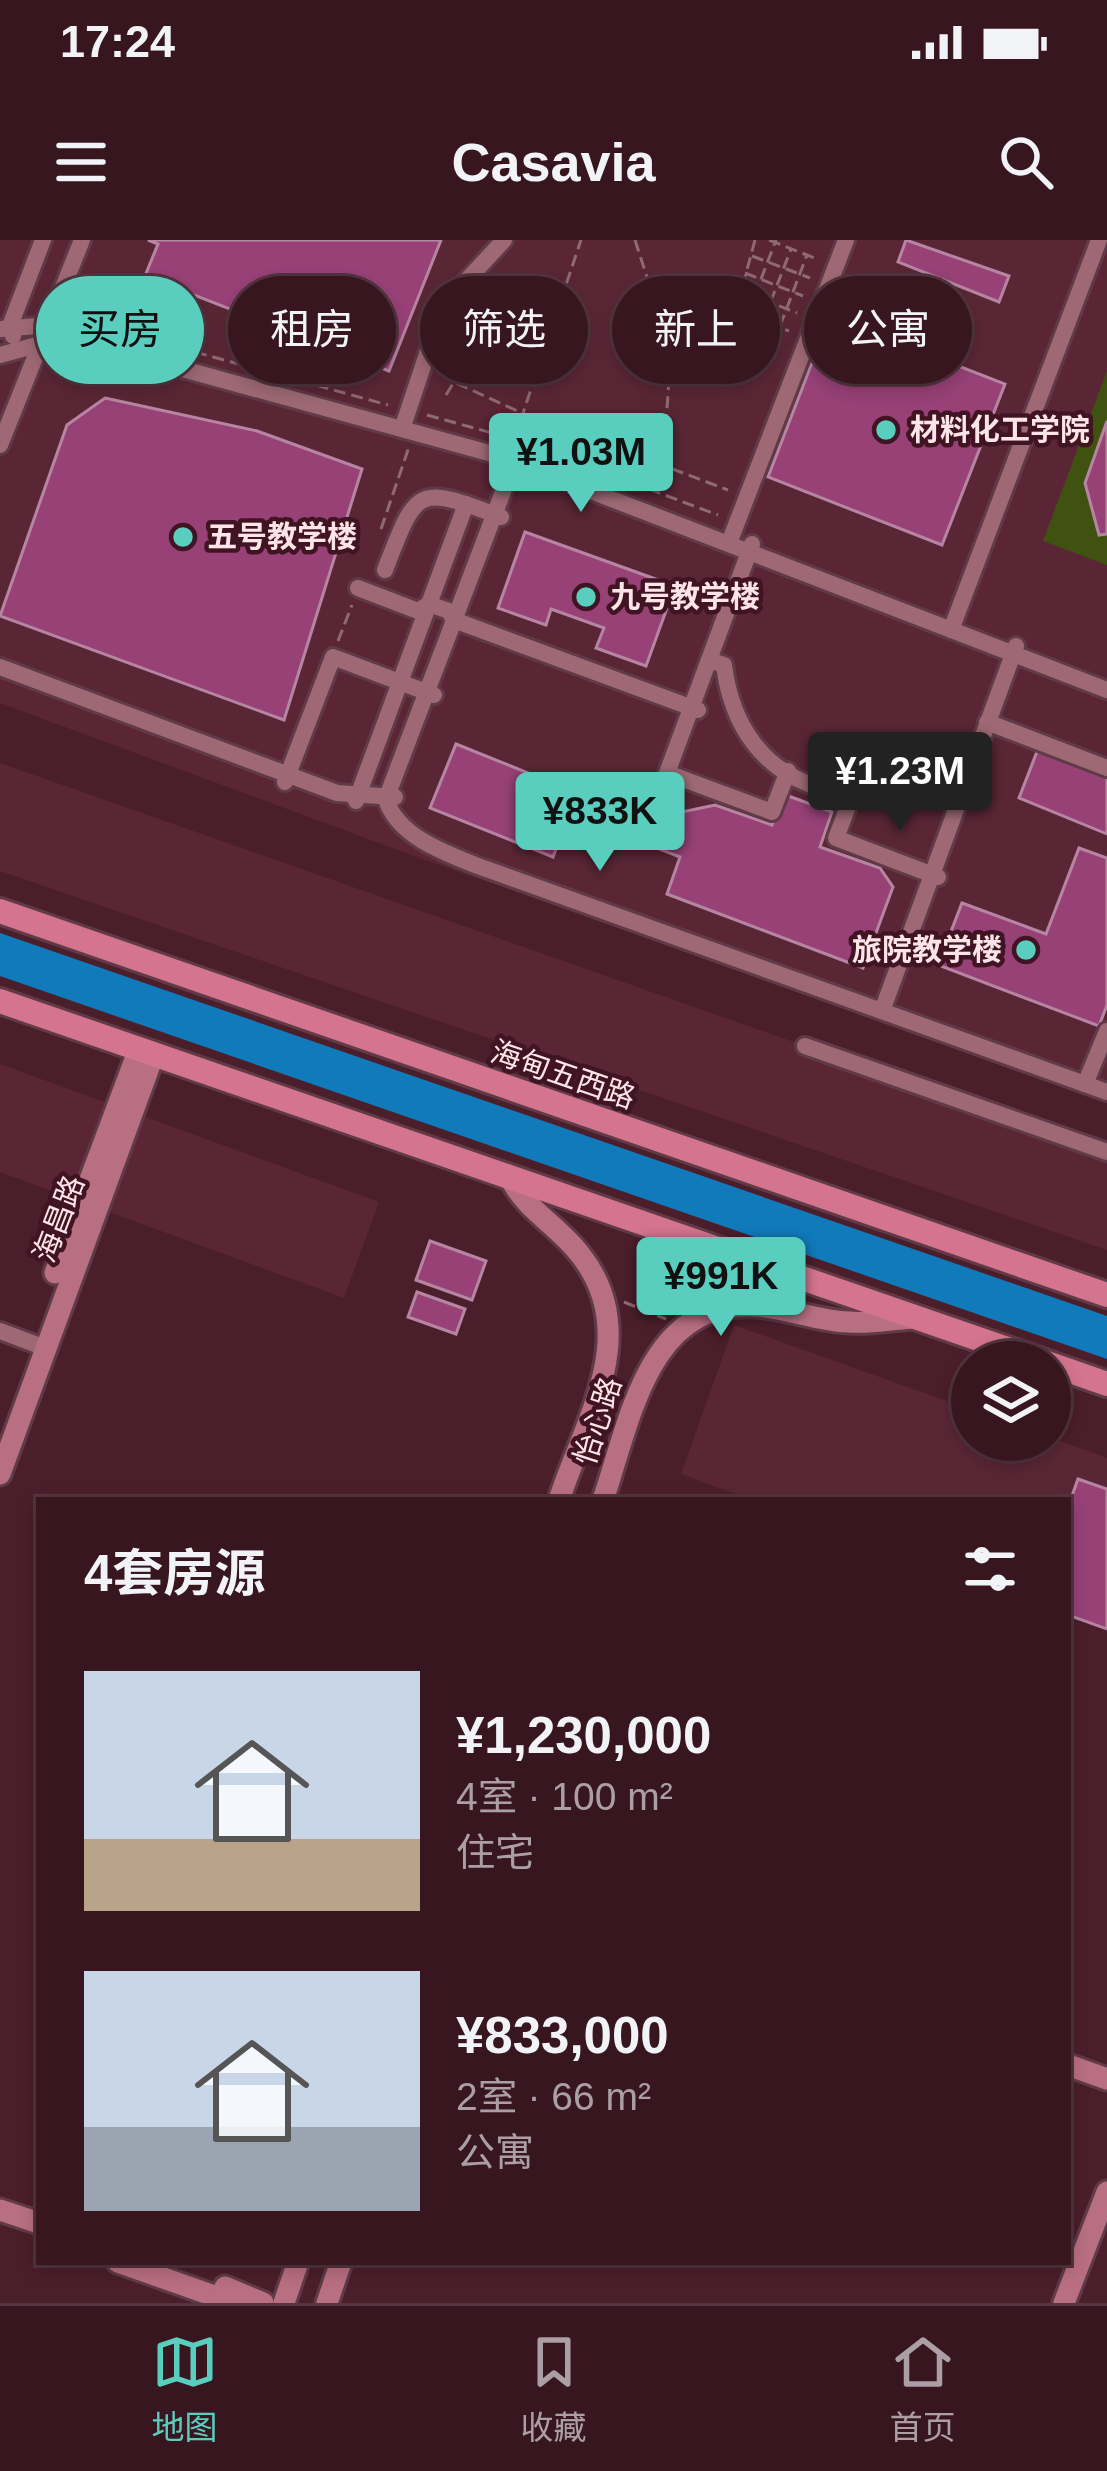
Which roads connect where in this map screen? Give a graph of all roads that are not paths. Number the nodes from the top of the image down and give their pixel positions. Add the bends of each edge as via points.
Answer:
1 (43, 240) edge
2 (82, 240) edge
3 (504, 240) edge
4 (846, 240) edge
5 (1095, 240) edge
6 (68, 276) edge
7 (36, 326) edge
8 (5, 327) edge
9 (9, 353) edge
10 (36, 356) edge
11 (204, 369) edge
12 (204, 373) edge
13 (26, 377) junction
14 (403, 425) junction
15 (0, 445) edge
16 (519, 455) junction
17 (466, 504) junction
18 (498, 516) junction
19 (730, 539) junction
20 (754, 549) junction
21 (385, 570) dead end
22 (358, 588) road end
23 (429, 604) junction
24 (457, 625) junction
25 (949, 625) junction
26 (1018, 651) junction
27 (713, 661) junction
28 (0, 671) edge
29 (1107, 680) edge
30 (400, 682) junction
31 (1107, 690) edge
32 (430, 694) junction
33 (693, 713) junction
34 (992, 720) junction
35 (1107, 763) edge
36 (788, 771) junction
37 (972, 775) junction
38 (286, 778) junction
39 (852, 796) junction
40 (357, 798) junction
41 (390, 800) junction
42 (935, 876) junction
43 (0, 911) edge
44 (0, 1001) edge
45 (886, 1009) junction
46 (1107, 1031) edge
47 (805, 1046) dead end
48 (1107, 1046) edge
49 (146, 1051) junction
50 (1095, 1084) edge
51 (1107, 1152) edge
52 (510, 1178) junction
53 (1107, 1295) edge
54 (918, 1318) junction
55 (0, 1331) edge
56 (984, 1341) edge
57 (37, 1344) junction
58 (1071, 1371) edge
59 (1107, 1384) edge
60 (0, 1424) edge
61 (0, 1474) edge
62 (560, 1497) edge
63 (604, 1497) edge
64 (1071, 2066) edge
65 (1071, 2077) edge
66 (1107, 2079) edge
67 (1107, 2090) edge
68 (1107, 2192) edge
69 (0, 2210) edge
70 (1107, 2215) edge
71 (36, 2222) edge
72 (0, 2224) edge
73 (36, 2236) edge
74 (126, 2265) edge
75 (161, 2265) edge
76 (297, 2265) edge
77 (340, 2265) edge
78 (234, 2303) edge
79 (263, 2303) edge
80 (284, 2303) edge
81 (327, 2303) edge
82 (1069, 2303) edge

1 - 8 street
2 - 6 street
3 - 14 street via 443,306
4 - 19 street
5 - 25 street
7 - 8 street
8 - 9 street
9 - 13 street
10 - 13 street
11 - 14 street
12 - 14 street
13 - 15 street
14 - 16 street
16 - 18 street
16 - 19 street
17 - 18 street
17 - 21 street via 440,495 415,502
17 - 23 street
18 - 24 street
19 - 20 street
20 - 25 street
20 - 27 street
22 - 23 street via 418,611
23 - 24 street
23 - 30 street
24 - 32 street
24 - 33 street
25 - 26 street
26 - 29 street
26 - 31 street
26 - 34 street
27 - 33 street
27 - 36 street via 724,665 738,718
28 - 38 street
30 - 32 street
30 - 38 street via 333,657
30 - 40 street
32 - 41 street
33 - 36 street via 674,776 772,812
34 - 35 street
34 - 37 street
36 - 39 street
37 - 39 street
37 - 42 street
38 - 40 street
39 - 42 street via 836,838
40 - 41 street
41 - 45 street via 428,835 477,858
42 - 45 street
43 - 53 main road, 海甸五西路
44 - 49 main road
45 - 50 street
46 - 50 street
47 - 51 street
48 - 50 street
49 - 52 main road
49 - 57 street, 海昌路
52 - 54 main road
52 - 62 street, 怡心路 via 524,1205 586,1262 612,1335
54 - 56 main road
54 - 63 street, 怡心路 via 848,1322 743,1306 694,1321 651,1361
55 - 57 street
57 - 60 street, 海昌路
57 - 61 street, 海昌路
58 - 59 main road
64 - 66 street
65 - 67 street
68 - 82 street
69 - 71 street
70 - 82 street
72 - 73 street
74 - 78 street
75 - 79 street
76 - 80 street
77 - 81 street

